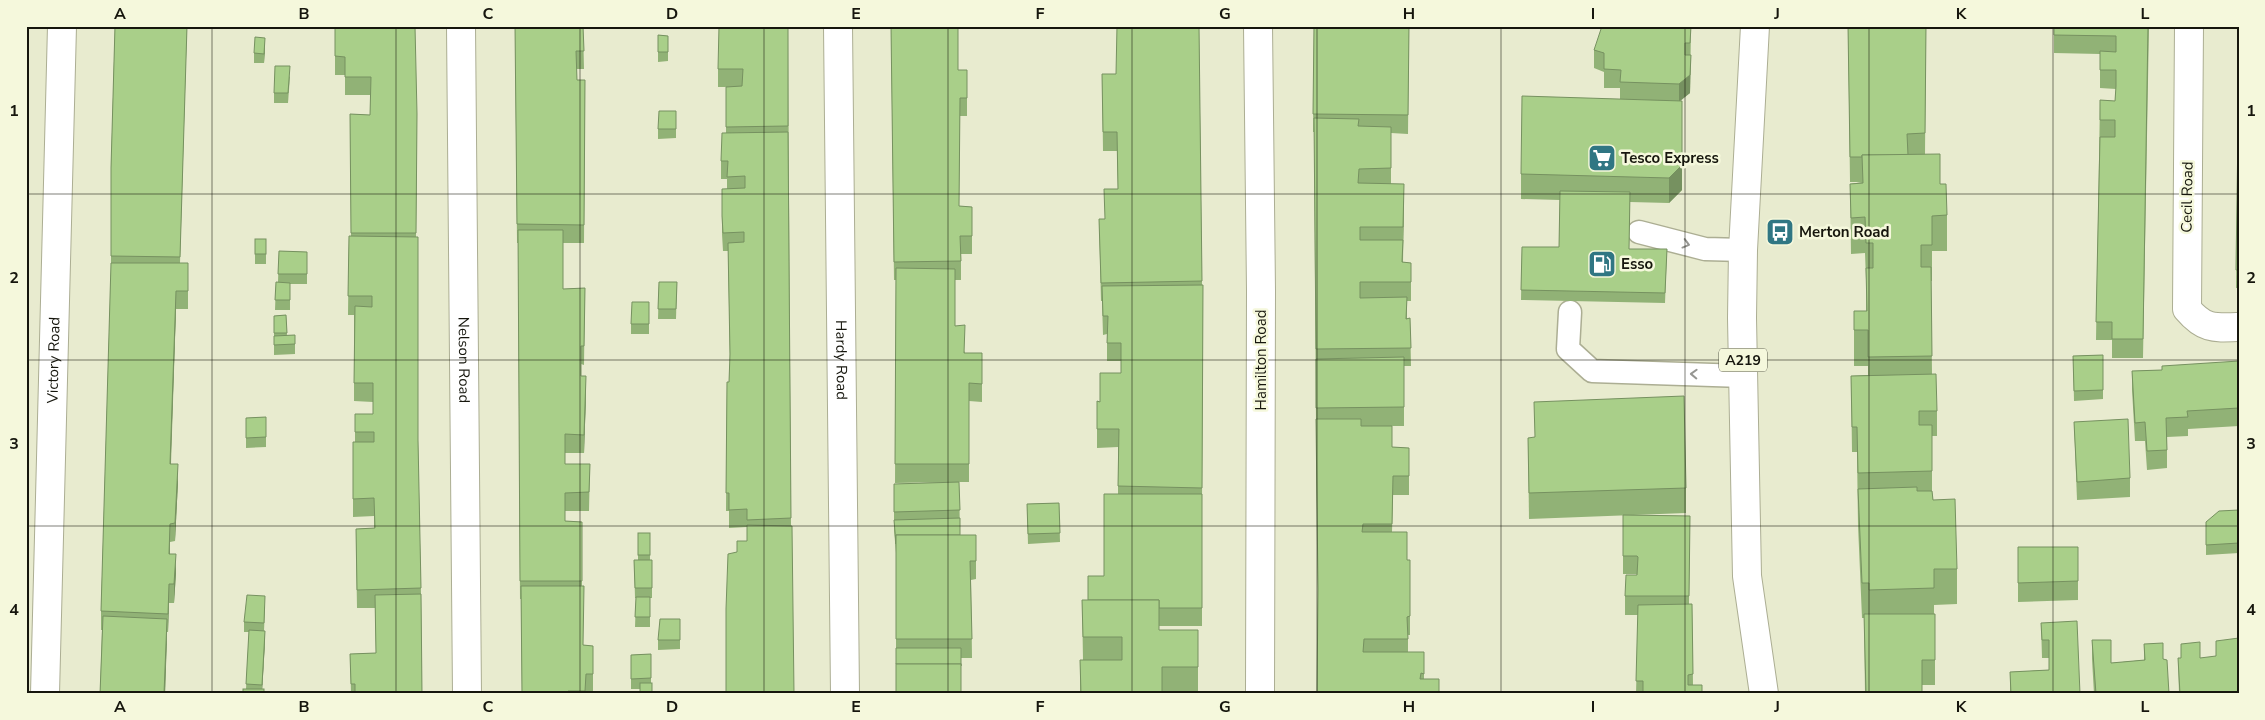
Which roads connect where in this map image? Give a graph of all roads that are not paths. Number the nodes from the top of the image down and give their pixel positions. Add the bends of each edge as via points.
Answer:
1 (62, 26) edge
2 (461, 26) edge
3 (838, 26) edge
4 (1258, 26) edge
5 (1755, 26) edge
6 (2189, 26) edge
7 (1639, 232) dead end
8 (1743, 250) junction
9 (1570, 312) dead end
10 (2239, 327) edge
11 (1743, 376) junction
12 (45, 694) edge
13 (467, 694) edge
14 (845, 694) edge
15 (1260, 694) edge
16 (1764, 694) edge

1 - 12 street, Victory Road
2 - 13 street, Nelson Road
3 - 14 street, Hardy Road
4 - 15 street, Hamilton Road
5 - 8 street, A219
6 - 10 street, Cecil Road via 2187,309 2200,323 2222,328
7 -> 8 lane via 1705,249
8 - 11 street, A219
11 -> 9 lane via 1592,371 1568,349
11 - 16 street, A219 via 1747,576

